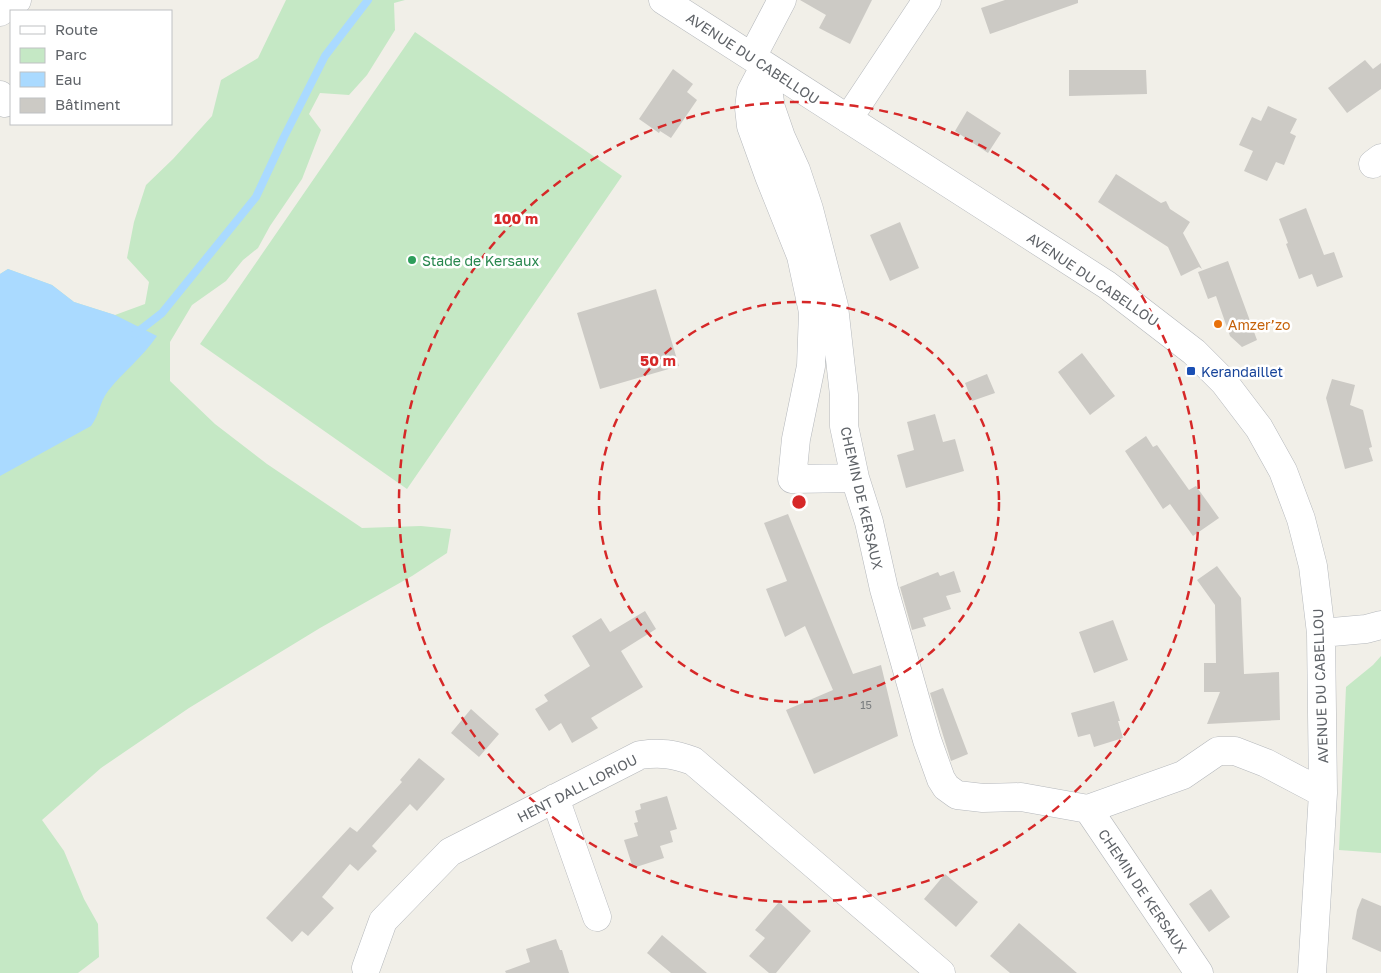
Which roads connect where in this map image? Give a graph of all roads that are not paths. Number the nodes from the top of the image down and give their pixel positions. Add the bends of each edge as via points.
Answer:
1 (17, 0) edge
2 (664, 0) edge
3 (782, 0) edge
4 (927, 0) edge
5 (0, 12) edge
6 (758, 61) junction
7 (848, 119) junction
8 (855, 478) junction
9 (1381, 625) edge
10 (1321, 633) junction
11 (1323, 793) junction
12 (556, 798) junction
13 (1088, 809) junction
14 (597, 917) dead end
15 (366, 968) dead end
16 (941, 973) edge
17 (1199, 973) edge
18 (1312, 973) edge

1 - 5 street
2 - 6 street, AVENUE DU CABELLOU
3 - 6 street
4 - 7 street
6 - 7 street, AVENUE DU CABELLOU
6 - 8 street, CHEMIN DE KERSAUX via 771,108 802,186 834,306 844,395 844,426
6 - 8 street via 748,108 751,126 801,256 813,312 811,366 796,439 792,479
7 - 10 street, AVENUE DU CABELLOU via 1107,285 1194,352 1224,382 1259,428 1299,512 1309,550
8 - 13 street, CHEMIN DE KERSAUX via 927,740 946,787 957,795 1021,797
9 - 10 street
10 - 11 street, AVENUE DU CABELLOU
11 - 13 street, CHEMIN DE KERSAUX via 1266,763 1235,752 1218,751 1184,775
11 - 18 street, AVENUE DU CABELLOU
12 - 14 street
12 - 15 street, HENT DALL LORIOU via 450,852 383,921
12 - 16 street, HENT DALL LORIOU via 640,756 674,754 693,761
13 - 17 street, CHEMIN DE KERSAUX

